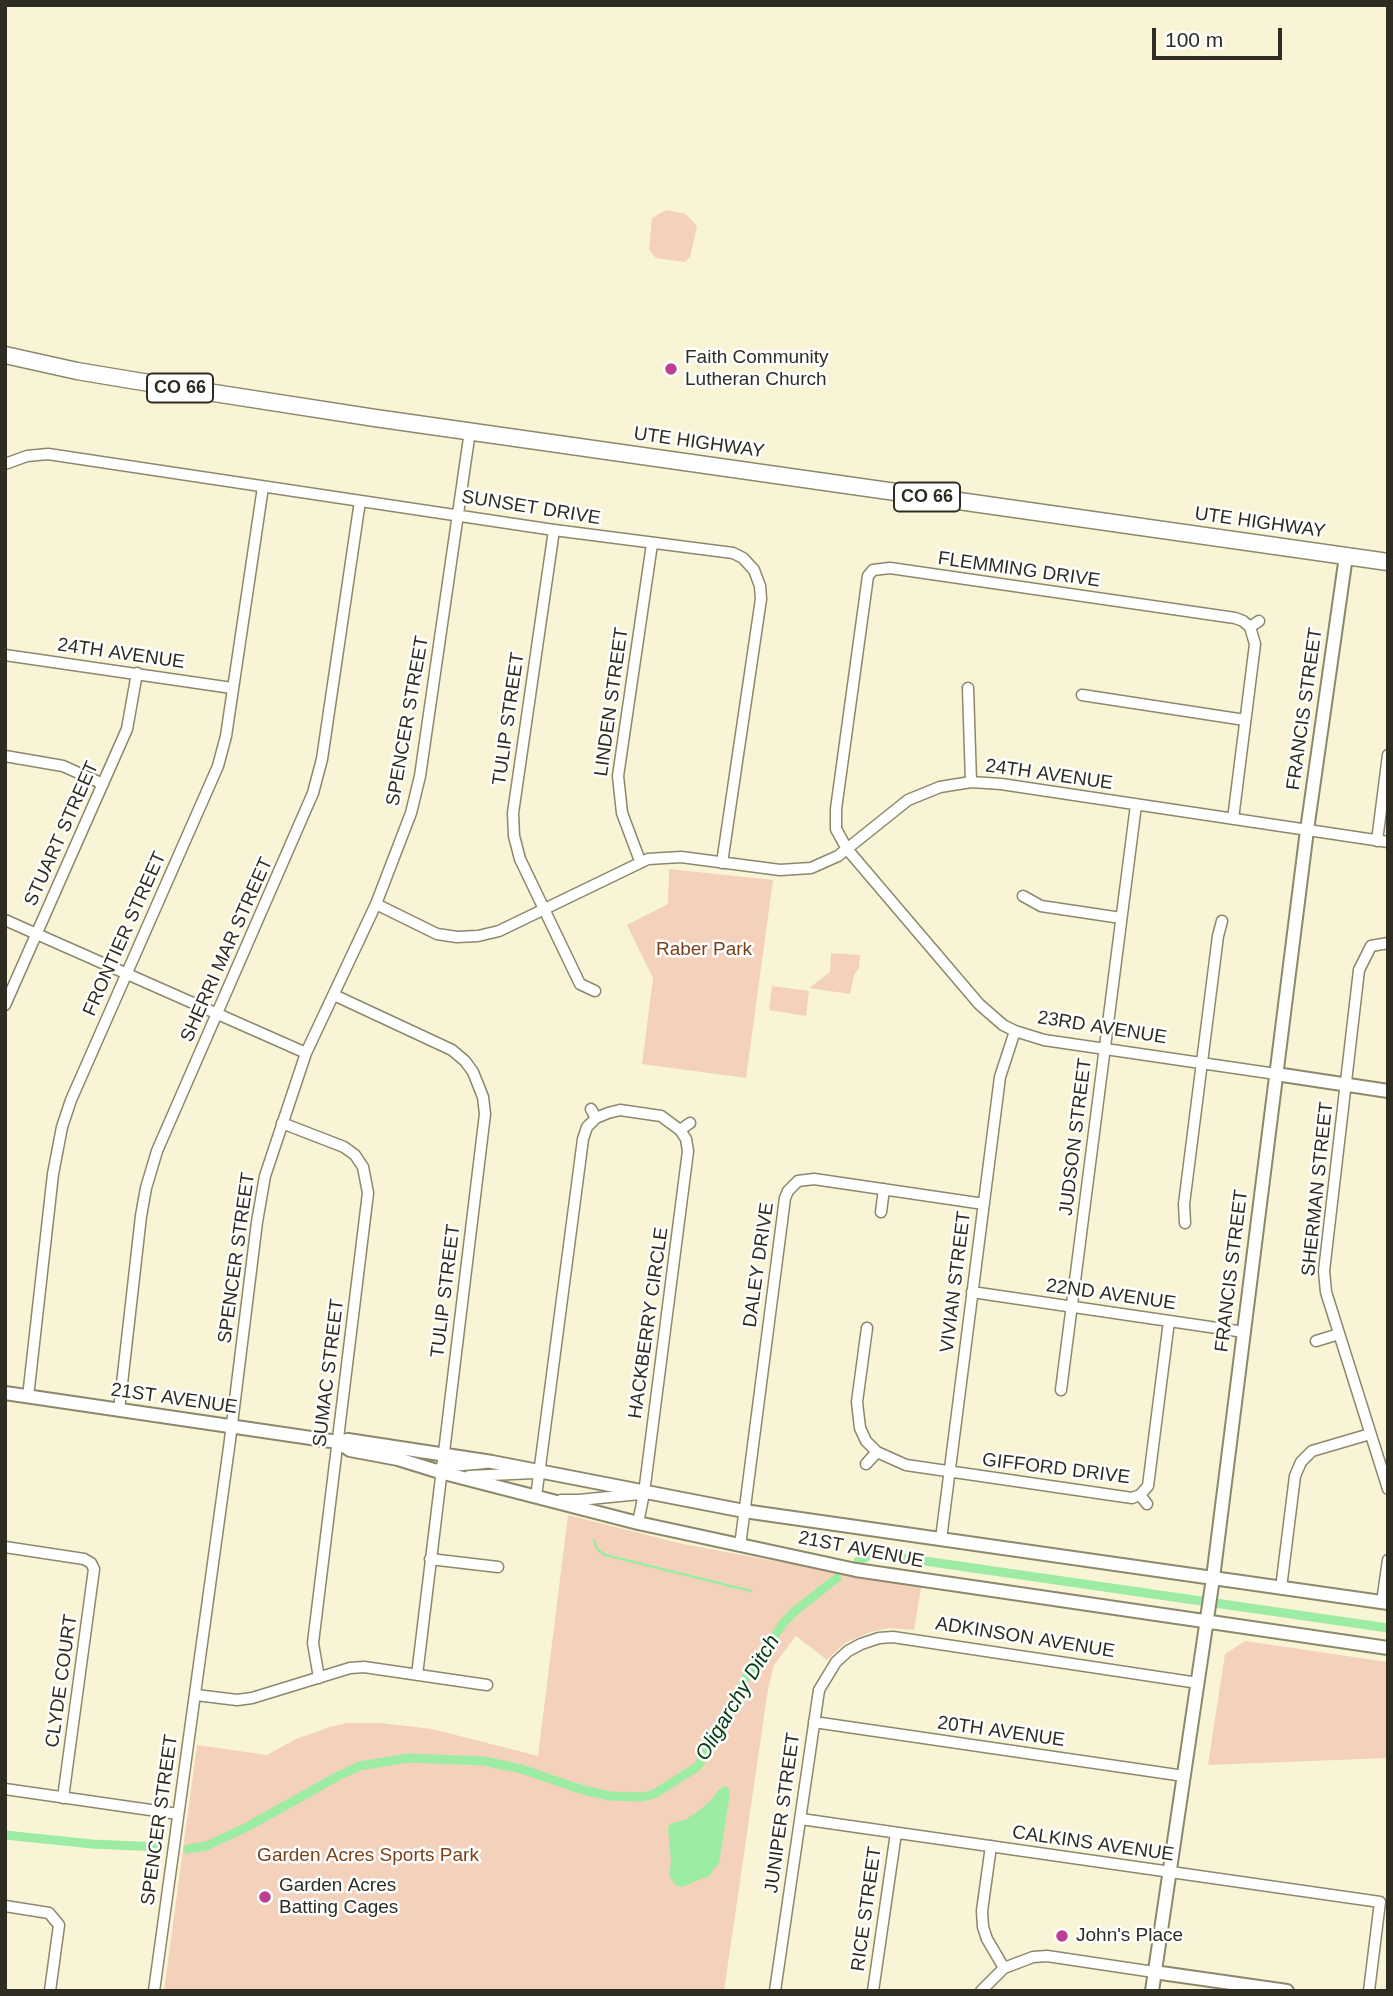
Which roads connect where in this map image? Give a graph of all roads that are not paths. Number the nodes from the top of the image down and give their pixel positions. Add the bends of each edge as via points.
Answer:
1 (5, 355) edge
2 (470, 431) junction
3 (5, 464) edge
4 (263, 486) junction
5 (359, 501) junction
6 (459, 514) junction
7 (554, 530) junction
8 (652, 544) junction
9 (1346, 556) junction
10 (1388, 562) edge
11 (1259, 621) dead end
12 (1250, 627) junction
13 (5, 655) edge
14 (137, 673) junction
15 (232, 688) junction
16 (968, 688) dead end
17 (1082, 695) dead end
18 (1245, 720) junction
19 (1388, 755) edge
20 (5, 756) edge
21 (971, 782) junction
22 (103, 784) junction
23 (1136, 805) junction
24 (1233, 819) junction
25 (1307, 830) junction
26 (1382, 841) edge
27 (847, 849) junction
28 (640, 861) junction
29 (722, 863) junction
30 (1023, 896) dead end
31 (376, 904) junction
32 (545, 909) junction
33 (1121, 918) junction
34 (5, 920) edge
35 (1222, 922) dead end
36 (36, 934) junction
37 (1388, 943) edge
38 (127, 974) junction
39 (595, 991) dead end
40 (334, 995) junction
41 (5, 1005) edge
42 (217, 1014) junction
43 (1015, 1031) junction
44 (1104, 1049) junction
45 (306, 1053) junction
46 (1202, 1063) junction
47 (1276, 1074) junction
48 (1345, 1084) junction
49 (1388, 1091) edge
50 (282, 1123) junction
51 (690, 1123) dead end
52 (680, 1130) junction
53 (787, 1175) dead end
54 (792, 1185) junction
55 (884, 1189) junction
56 (984, 1204) junction
57 (881, 1212) dead end
58 (1185, 1223) dead end
59 (972, 1292) junction
60 (1072, 1306) junction
61 (1169, 1321) junction
62 (867, 1328) dead end
63 (1244, 1332) junction
64 (1339, 1334) junction
65 (1316, 1341) dead end
66 (1061, 1390) dead end
67 (5, 1393) edge
68 (28, 1397) junction
69 (119, 1410) junction
70 (232, 1427) junction
71 (1370, 1434) junction
72 (338, 1442) junction
73 (877, 1452) junction
74 (866, 1464) dead end
75 (441, 1465) junction
76 (539, 1469) junction
77 (950, 1473) junction
78 (458, 1477) junction
79 (1388, 1489) edge
80 (644, 1493) junction
81 (541, 1498) junction
82 (744, 1511) junction
83 (638, 1523) junction
84 (941, 1539) junction
85 (740, 1546) junction
86 (5, 1548) edge
87 (430, 1559) junction
88 (1388, 1560) edge
89 (498, 1567) dead end
90 (1212, 1584) junction
91 (1282, 1588) junction
92 (1385, 1602) edge
93 (1208, 1617) junction
94 (1388, 1648) edge
95 (848, 1651) joint
96 (417, 1675) junction
97 (318, 1678) junction
98 (1198, 1682) junction
99 (487, 1685) dead end
100 (196, 1695) junction
101 (814, 1722) junction
102 (1184, 1776) junction
103 (5, 1790) edge
104 (63, 1797) junction
105 (178, 1814) junction
106 (801, 1819) junction
107 (895, 1833) junction
108 (991, 1846) junction
109 (1169, 1873) junction
110 (5, 1906) edge
111 (1004, 1968) junction
112 (1154, 1972) junction
113 (50, 1991) edge
114 (154, 1991) edge
115 (775, 1991) edge
116 (873, 1991) edge
117 (981, 1991) edge
118 (1152, 1991) edge
119 (1287, 1991) edge
120 (1369, 1991) edge

1 - 2 main road, UTE HIGHWAY / CO 66 via 125,379
2 - 6 street, SPENCER STREET
2 - 9 main road, UTE HIGHWAY / CO 66
3 - 4 street, SUNSET DRIVE via 48,454
4 - 5 street, SUNSET DRIVE
4 - 15 street, FRONTIER STREET
5 - 6 street, SUNSET DRIVE
5 - 42 street, SHERRI MAR STREET via 322,759 313,793
6 - 7 street, SUNSET DRIVE
6 - 31 street, SPENCER STREET via 420,776 411,813
7 - 8 street, SUNSET DRIVE
7 - 32 street, TULIP STREET via 513,813 520,859
8 - 28 street, LINDEN STREET via 618,776 622,813
8 - 29 street, SUNSET DRIVE via 733,553 751,566 760,586
9 - 10 main road, UTE HIGHWAY / CO 66
9 - 25 street, FRANCIS STREET
11 - 12 street
12 - 18 street via 1255,644
12 - 27 street, FLEMMING DRIVE via 1235,618 870,567 836,809 836,829
13 - 14 street, 24TH AVENUE
14 - 15 street, 24TH AVENUE
14 - 22 street, STUART STREET via 127,729
15 - 38 street, FRONTIER STREET via 218,766
16 - 21 street
17 - 18 street
18 - 24 street
19 - 26 street
20 - 22 street via 63,766
21 - 23 street, 24TH AVENUE
21 - 27 street, 24TH AVENUE via 940,787 908,800
22 - 36 street, STUART STREET
23 - 24 street, 24TH AVENUE
23 - 33 street, JUDSON STREET
24 - 25 street, 24TH AVENUE
25 - 26 street, 24TH AVENUE
25 - 47 street, FRANCIS STREET
27 - 29 street, 24TH AVENUE via 824,864 795,871
27 - 43 street, 23RD AVENUE via 979,1004
28 - 29 street, 24TH AVENUE via 663,856
28 - 32 street, 24TH AVENUE
30 - 33 street via 1041,906
31 - 32 street, 24TH AVENUE via 437,934 457,937 499,930
31 - 40 street, SPENCER STREET
32 - 39 street, TULIP STREET via 580,984
33 - 44 street, JUDSON STREET
34 - 36 street
35 - 46 street
36 - 38 street
36 - 41 street, STUART STREET
37 - 48 street, SHERMAN STREET via 1371,946 1359,970
38 - 42 street
38 - 68 street, FRONTIER STREET via 71,1100 60,1137
40 - 45 street, SPENCER STREET
40 - 75 street, TULIP STREET via 452,1050 473,1072 483,1097 484,1132
42 - 45 street
42 - 69 street, SHERRI MAR STREET via 146,1188
43 - 44 street, 23RD AVENUE
43 - 56 street, VIVIAN STREET via 1000,1077
44 - 46 street, 23RD AVENUE
44 - 60 street, JUDSON STREET
45 - 50 street, SPENCER STREET
46 - 47 street, 23RD AVENUE
46 - 58 street
47 - 48 street, 23RD AVENUE
47 - 63 street, FRANCIS STREET
48 - 49 street, 23RD AVENUE
48 - 64 street, SHERMAN STREET via 1324,1272
50 - 70 street, SPENCER STREET via 265,1176 257,1222
50 - 72 street, SUMAC STREET via 344,1147 355,1155 366,1177 368,1205
51 - 52 street
52 - 76 street via 661,1116 620,1110 593,1113 587,1127
52 - 80 street, HACKBERRY CIRCLE via 688,1152
53 - 54 street
54 - 55 street, DALEY DRIVE via 814,1179
54 - 82 street, DALEY DRIVE via 785,1198
55 - 56 street, DALEY DRIVE
55 - 57 street
56 - 59 street, VIVIAN STREET
59 - 60 street, 22ND AVENUE
59 - 77 street, VIVIAN STREET
60 - 61 street, 22ND AVENUE
60 - 66 street, JUDSON STREET
61 - 63 street, 22ND AVENUE
61 - 77 street, GIFFORD DRIVE via 1143,1500
62 - 73 street via 857,1402 860,1428
63 - 90 street, FRANCIS STREET
64 - 65 street
64 - 71 street, SHERMAN STREET
67 - 68 street, 21ST AVENUE
68 - 69 street, 21ST AVENUE
69 - 70 street, 21ST AVENUE
70 - 72 street, 21ST AVENUE
70 - 100 street, SPENCER STREET
71 - 79 street, SHERMAN STREET
71 - 91 street via 1312,1451 1301,1462 1295,1476
72 - 75 street, 21ST AVENUE via 348,1440
72 - 75 street, 21ST AVENUE via 350,1450
72 - 97 street, SUMAC STREET via 313,1643
73 - 74 street
73 - 77 street, GIFFORD DRIVE via 906,1465
75 - 76 street, 21ST AVENUE via 492,1462
75 - 78 street, 21ST AVENUE
75 - 87 street, TULIP STREET
76 - 78 street via 528,1474
76 - 80 street, 21ST AVENUE
76 - 81 street
77 - 84 street, VIVIAN STREET
78 - 81 street, 21ST AVENUE
80 - 81 street via 579,1500
80 - 82 street, 21ST AVENUE
80 - 83 street, HACKBERRY CIRCLE
81 - 83 street, 21ST AVENUE
82 - 84 street, 21ST AVENUE
82 - 85 street, DALEY DRIVE
83 - 85 street, 21ST AVENUE
84 - 90 street, 21ST AVENUE
85 - 93 street, 21ST AVENUE via 908,1580
86 - 104 street, CLYDE COURT via 84,1559 94,1569
87 - 89 street
87 - 96 street, TULIP STREET
88 - 92 street
90 - 91 street, 21ST AVENUE
90 - 93 street, FRANCIS STREET
91 - 92 street, 21ST AVENUE
93 - 94 street, 21ST AVENUE
93 - 98 street, FRANCIS STREET
95 - 98 street, ADKINSON AVENUE via 893,1637
95 - 101 street, JUNIPER STREET via 819,1690
96 - 97 street via 364,1667
96 - 99 street
97 - 100 street via 252,1698
98 - 102 street, FRANCIS STREET
100 - 105 street, SPENCER STREET
101 - 102 street, 20TH AVENUE
101 - 106 street, JUNIPER STREET
102 - 109 street, FRANCIS STREET
103 - 104 street
104 - 105 street
105 - 114 street, SPENCER STREET
106 - 107 street, CALKINS AVENUE
106 - 115 street, JUNIPER STREET
107 - 108 street, CALKINS AVENUE
107 - 116 street, RICE STREET
108 - 109 street, CALKINS AVENUE
108 - 111 street via 982,1911 987,1938
109 - 112 street, FRANCIS STREET
109 - 120 street, CALKINS AVENUE via 1380,1902
110 - 113 street via 49,1913 59,1925
111 - 112 street via 1047,1956
111 - 117 street
112 - 118 street, FRANCIS STREET
112 - 119 street

